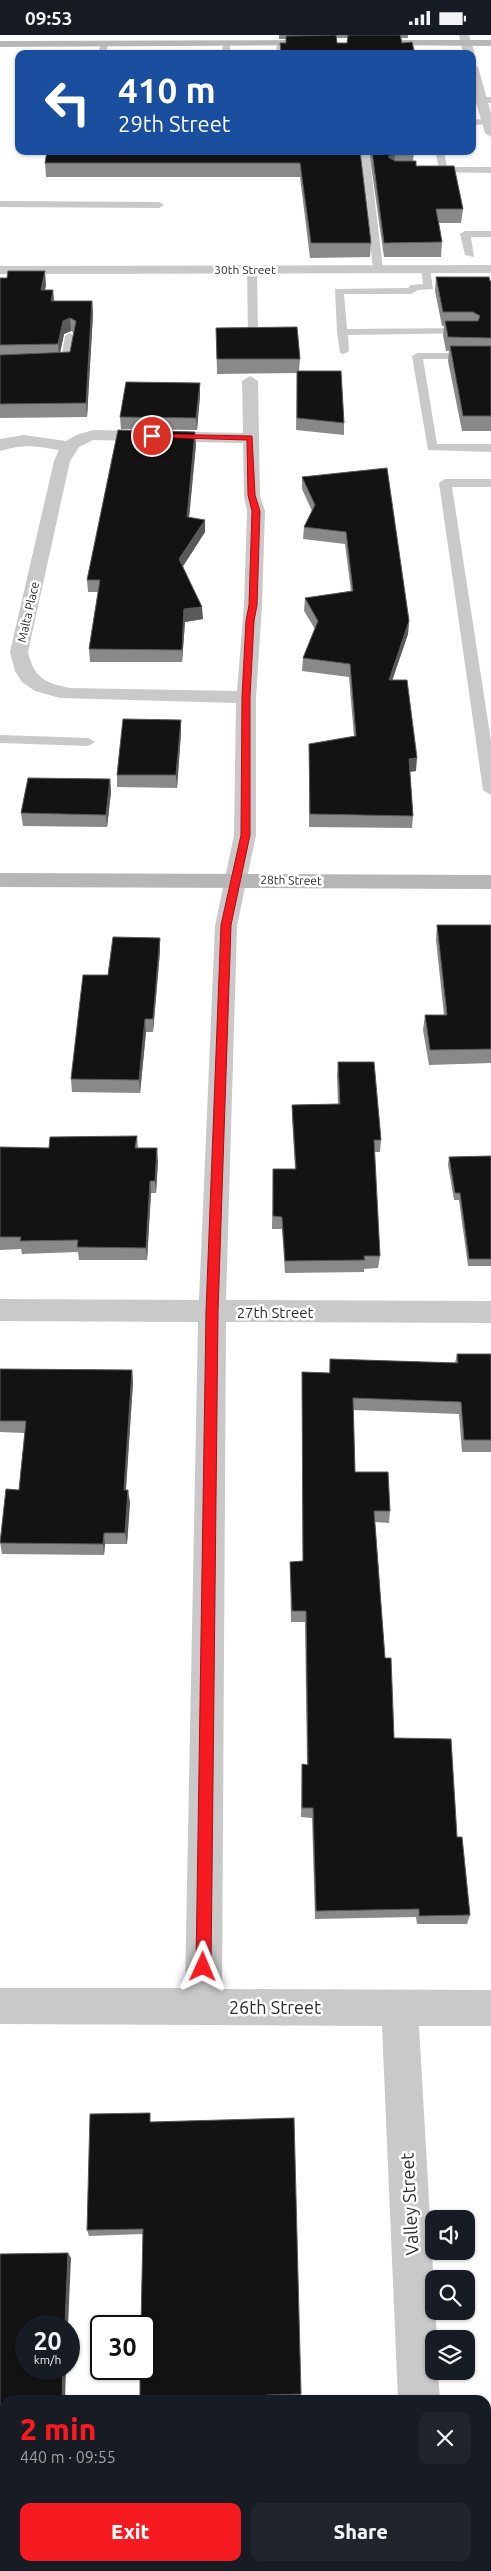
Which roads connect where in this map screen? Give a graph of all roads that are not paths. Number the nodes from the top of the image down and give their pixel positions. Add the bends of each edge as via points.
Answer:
1 (332, 43) edge
2 (359, 43) edge
3 (491, 43) edge
4 (0, 44) edge
5 (222, 44) edge
6 (466, 44) edge
7 (405, 48) edge
8 (103, 49) edge
9 (280, 49) edge
10 (476, 78) edge
11 (483, 96) edge
12 (476, 123) edge
13 (490, 127) edge
14 (364, 155) edge
15 (439, 155) edge
16 (491, 170) edge
17 (0, 204) edge
18 (159, 205) dead end
19 (491, 234) edge
20 (470, 255) dead end
21 (252, 269) junction
22 (378, 269) junction
23 (426, 269) junction
24 (491, 269) edge
25 (0, 270) edge
26 (472, 331) edge
27 (342, 332) junction
28 (253, 335) edge
29 (70, 336) edge
30 (344, 351) dead end
31 (491, 356) edge
32 (0, 364) edge
33 (250, 381) edge
34 (250, 438) junction
35 (0, 445) edge
36 (69, 446) junction
37 (491, 447) edge
38 (491, 483) edge
39 (246, 697) junction
40 (0, 739) edge
41 (88, 742) dead end
42 (491, 790) edge
43 (238, 879) junction
44 (0, 880) edge
45 (491, 882) edge
46 (0, 1310) edge
47 (212, 1312) junction
48 (491, 1312) edge
49 (0, 2006) edge
50 (203, 2007) junction
51 (400, 2008) junction
52 (491, 2008) edge
53 (419, 2395) edge

1 - 9 street
2 - 7 street
3 - 6 street
4 - 8 street
5 - 8 street
5 - 9 street
6 - 7 street
10 - 11 street
11 - 13 street
12 - 13 lane
14 - 22 lane
15 - 16 lane via 438,170
17 - 18 lane
19 - 20 lane via 465,234
21 - 22 street, 30th Street
21 - 25 street, 30th Street
21 - 28 lane
22 - 23 street, 30th Street
23 - 24 street, 30th Street
23 - 27 lane via 429,287 415,287 411,291 339,291
26 - 27 lane
27 - 30 lane
29 - 32 lane via 66,363
31 - 37 lane via 417,356 432,447
33 - 34 street
34 - 36 street via 93,435
34 - 39 street via 252,495 256,511
35 - 36 street via 24,440
36 - 39 street, Malta Place via 62,461 18,652 20,665 28,677 37,686 70,694
38 - 42 lane via 444,483
39 - 43 street via 245,835
40 - 41 lane
43 - 44 street, 28th Street
43 - 45 street, 28th Street
43 - 47 street via 226,925
46 - 47 street, 27th Street
47 - 48 street, 27th Street
47 - 50 street
49 - 50 street, 26th Street
50 - 51 street, 26th Street
51 - 52 street, 26th Street
51 - 53 street, Valley Street

